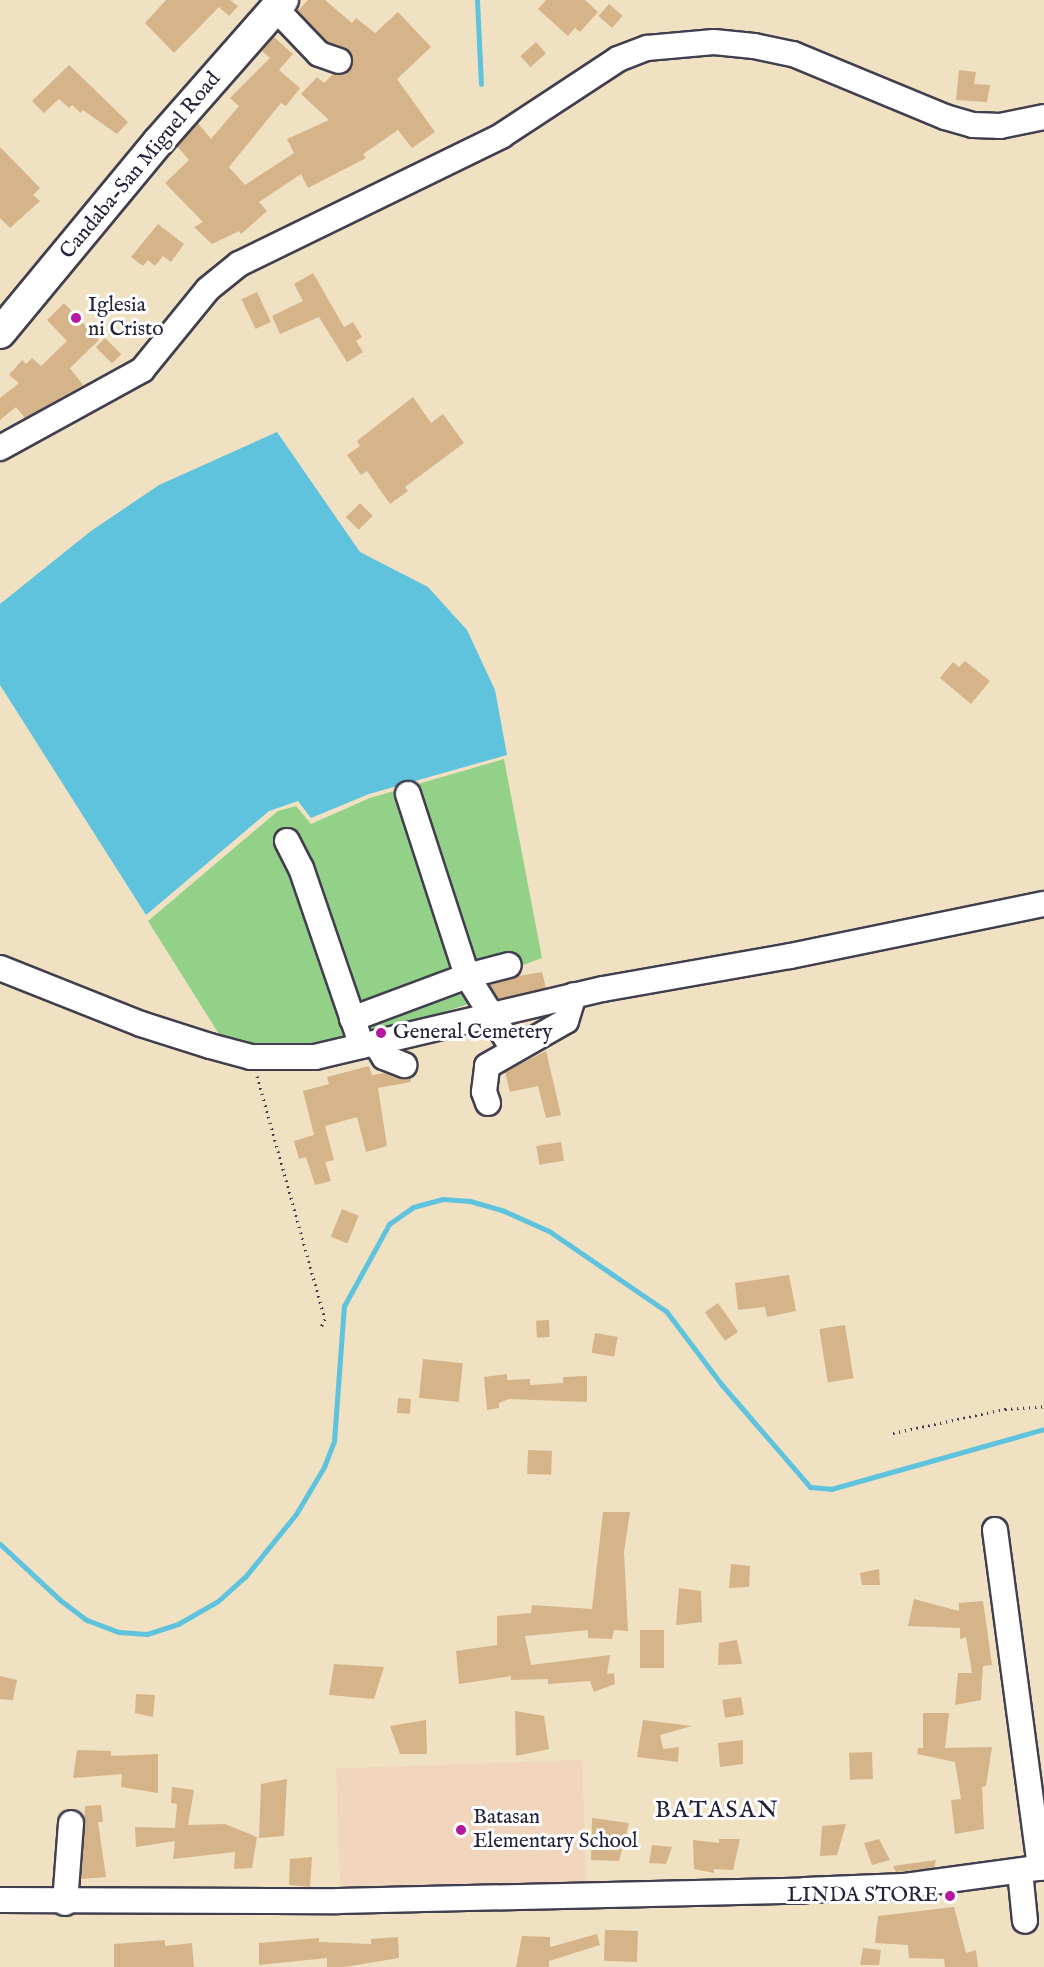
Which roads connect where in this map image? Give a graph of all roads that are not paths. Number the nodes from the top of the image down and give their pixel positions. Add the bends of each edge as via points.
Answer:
1 (279, 5) edge
2 (339, 61) dead end
3 (1044, 117) edge
4 (0, 333) edge
5 (0, 448) edge
6 (408, 794) dead end
7 (287, 841) dead end
8 (1044, 904) edge
9 (509, 966) dead end
10 (0, 968) edge
11 (467, 976) junction
12 (574, 995) junction
13 (489, 1015) junction
14 (352, 1019) junction
15 (368, 1045) junction
16 (513, 1049) junction
17 (404, 1065) dead end
18 (488, 1103) dead end
19 (995, 1530) dead end
20 (70, 1823) dead end
21 (1035, 1869) edge
22 (0, 1900) edge
23 (65, 1903) junction
24 (1026, 1921) dead end

1 - 2 street via 319,54
1 - 4 main road, Candaba-San Miguel Road via 159,141
3 - 5 street via 1000,126 973,125 793,54 754,46 714,42 647,48 618,59 501,136 239,264 208,289 142,370
6 - 11 street
7 - 14 street via 301,868
8 - 12 street
9 - 11 street
10 - 15 street via 141,1024 251,1057 315,1057
11 - 13 street
11 - 14 street
12 - 13 street
12 - 16 street via 566,1021
13 - 15 street
13 - 16 street
14 - 15 street
15 - 17 street via 384,1058
16 - 18 street via 487,1066 484,1092
19 - 21 street
20 - 23 street
21 - 23 street via 904,1886 805,1890
21 - 24 street
22 - 23 street

